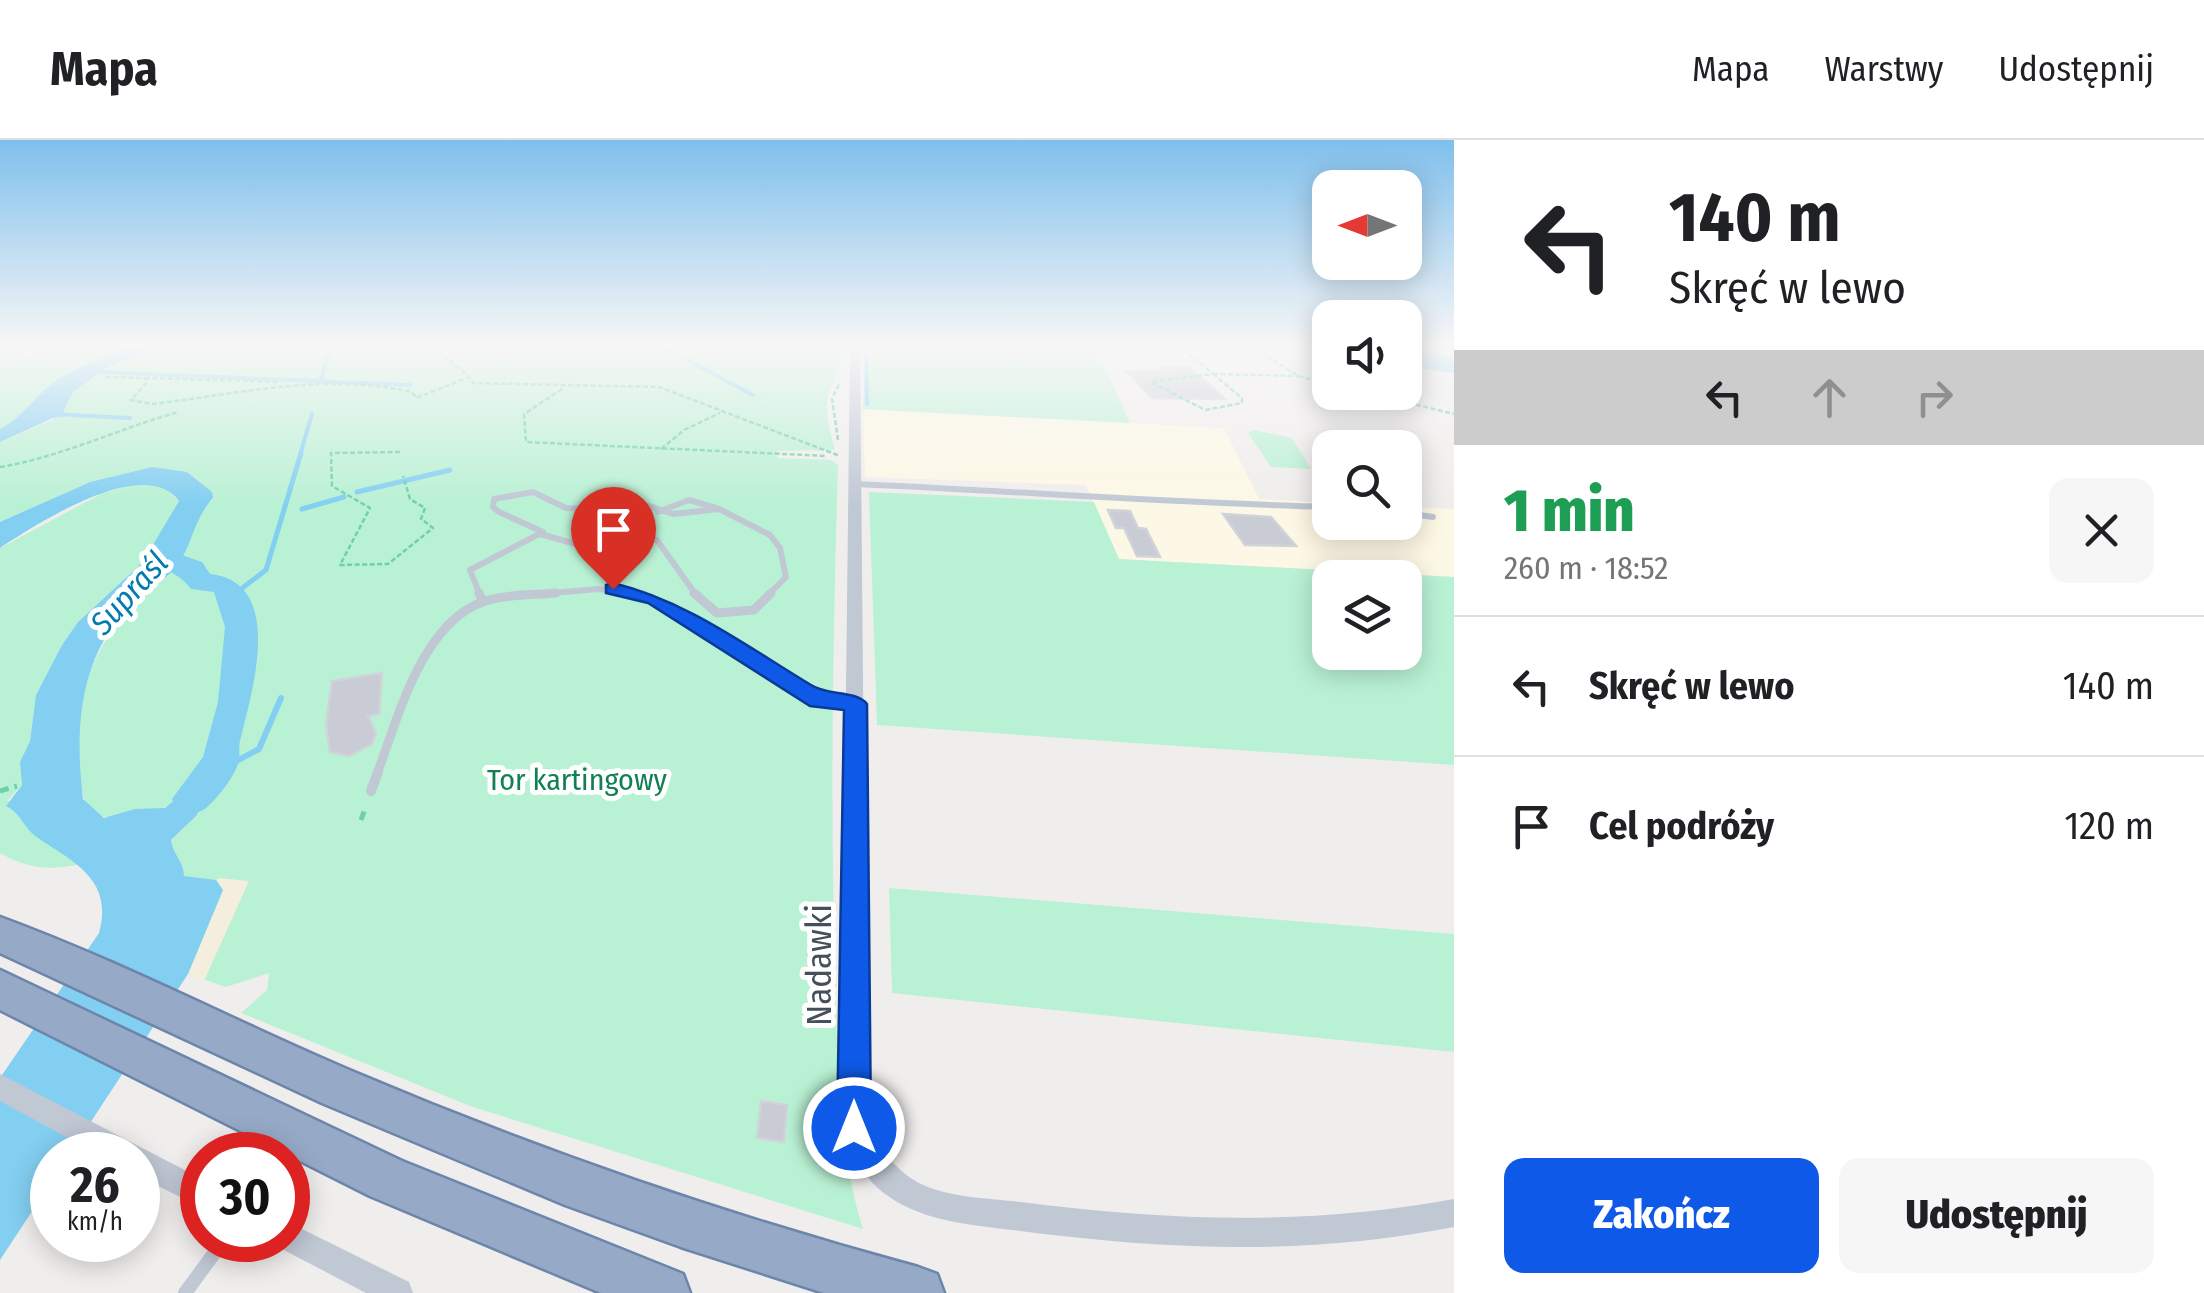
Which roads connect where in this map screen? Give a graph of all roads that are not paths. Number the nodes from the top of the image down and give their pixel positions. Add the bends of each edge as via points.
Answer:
1 (849, 398) edge
2 (856, 484) junction
3 (1312, 506) edge
4 (719, 510) junction
5 (658, 512) junction
6 (1422, 515) edge
7 (1433, 517) dead end
8 (540, 534) junction
9 (482, 600) junction
10 (856, 704) junction
11 (372, 791) dead end
12 (0, 934) edge
13 (0, 989) edge
14 (0, 1087) edge
15 (84, 1132) edge
16 (1454, 1213) edge
17 (310, 1248) edge
18 (208, 1262) edge
19 (186, 1293) edge
20 (398, 1293) edge
21 (664, 1293) edge
22 (918, 1293) edge

1 - 2 street, Nadawki via 843,456
2 - 3 lane
2 - 10 street, Nadawki
4 - 5 lane
4 - 5 lane via 689,500
4 - 8 lane via 770,535 785,565 782,585 744,614 708,608 664,543 651,538 582,546
5 - 8 lane via 628,500 602,509 566,508 534,492 494,500 501,515 536,524
6 - 7 lane
8 - 9 lane via 470,570
9 - 10 lane via 598,589 644,595 818,700
9 - 11 lane via 439,635 418,663
10 - 16 street, Nadawki via 854,1128 875,1166 907,1193 947,1206 1171,1232 1356,1231
12 - 22 highway via 431,1130 631,1206
13 - 21 highway via 387,1179
14 - 15 street
17 - 20 street
18 - 19 lane

